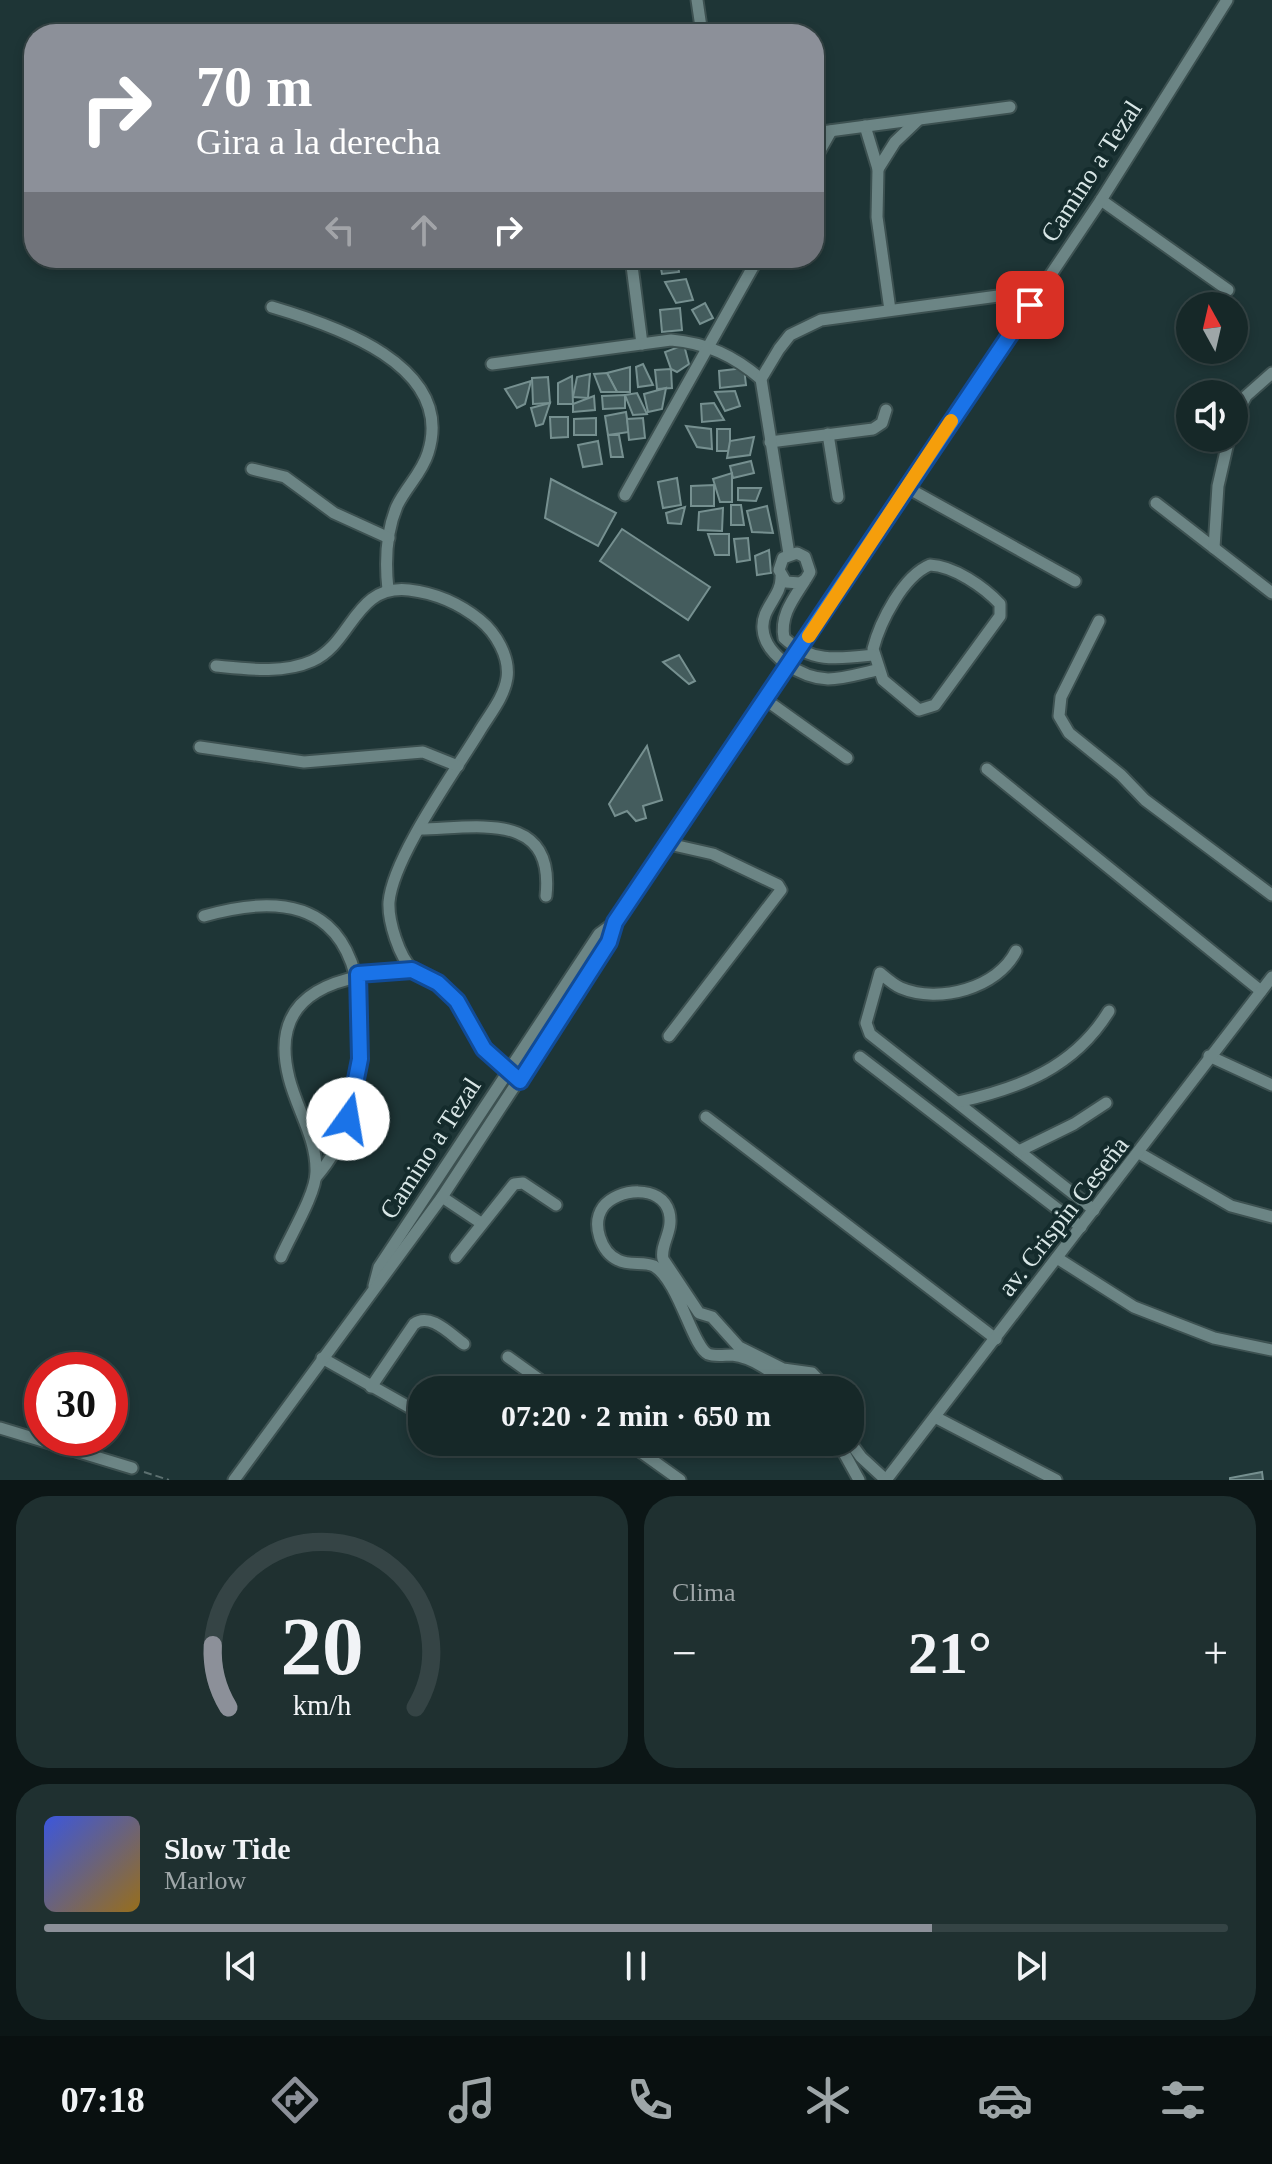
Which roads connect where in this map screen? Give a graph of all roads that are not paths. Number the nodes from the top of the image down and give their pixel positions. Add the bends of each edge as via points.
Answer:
1 (697, 0) edge
2 (1227, 0) edge
3 (701, 24) edge
4 (1010, 107) dead end
5 (919, 120) junction
6 (865, 126) junction
7 (831, 131) junction
8 (824, 132) edge
9 (824, 143) edge
10 (878, 169) junction
11 (1101, 200) junction
12 (632, 268) edge
13 (752, 268) edge
14 (1228, 290) dead end
15 (998, 296) dead end
16 (272, 307) dead end
17 (890, 310) junction
18 (642, 344) junction
19 (707, 346) junction
20 (492, 364) dead end
21 (1272, 373) edge
22 (761, 379) junction
23 (1248, 394) edge
24 (886, 410) dead end
25 (828, 434) junction
26 (770, 442) junction
27 (1226, 452) edge
28 (252, 469) dead end
29 (906, 487) junction
30 (625, 495) dead end
31 (838, 497) dead end
32 (1156, 503) dead end
33 (389, 538) junction
34 (1214, 548) junction
35 (789, 554) junction
36 (781, 577) junction
37 (806, 579) junction
38 (1075, 581) dead end
39 (388, 590) junction
40 (1272, 593) edge
41 (1099, 621) dead end
42 (799, 652) junction
43 (873, 655) junction
44 (216, 666) dead end
45 (790, 666) junction
46 (877, 670) junction
47 (766, 700) junction
48 (200, 747) dead end
49 (847, 758) dead end
50 (458, 766) junction
51 (987, 769) dead end
52 (420, 829) junction
53 (669, 844) junction
54 (1272, 895) edge
55 (546, 896) dead end
56 (204, 916) dead end
57 (615, 922) junction
58 (1016, 951) dead end
59 (412, 970) junction
60 (358, 974) junction
61 (1272, 977) edge
62 (1261, 991) junction
63 (1109, 1011) dead end
64 (669, 1036) dead end
65 (1209, 1056) junction
66 (860, 1057) dead end
67 (505, 1071) junction
68 (520, 1081) junction
69 (1272, 1085) edge
70 (958, 1102) junction
71 (1106, 1103) dead end
72 (706, 1117) dead end
73 (1019, 1151) junction
74 (1139, 1153) junction
75 (316, 1177) junction
76 (442, 1197) junction
77 (556, 1205) dead end
78 (1094, 1210) junction
79 (1272, 1217) edge
80 (481, 1223) junction
81 (1081, 1227) junction
82 (281, 1257) dead end
83 (456, 1257) dead end
84 (1057, 1258) junction
85 (374, 1286) junction
86 (996, 1339) junction
87 (464, 1344) dead end
88 (1272, 1350) edge
89 (508, 1357) dead end
90 (322, 1358) junction
91 (534, 1376) edge
92 (777, 1376) edge
93 (815, 1376) edge
94 (371, 1387) junction
95 (408, 1407) edge
96 (935, 1417) junction
97 (0, 1428) edge
98 (647, 1456) edge
99 (846, 1456) edge
100 (860, 1456) edge
101 (132, 1468) road end
102 (234, 1480) edge
103 (680, 1480) edge
104 (859, 1480) edge
105 (886, 1480) edge
106 (1056, 1480) edge

1 - 3 street
2 - 11 street, Camino a Tezal
4 - 5 street
5 - 6 street
5 - 10 street via 895,142
6 - 7 street
6 - 10 street
7 - 8 street
7 - 9 street
10 - 17 street via 877,217
11 - 14 street
11 - 29 street, Camino a Tezal
12 - 18 street
13 - 19 street
15 - 17 street
16 - 33 street via 336,329 396,361 413,378 428,408 432,436 398,506
17 - 22 street via 803,327 779,349
18 - 19 street via 671,340
18 - 20 street
19 - 22 street
19 - 30 street
21 - 23 street
22 - 26 street
24 - 25 street via 878,427
25 - 26 street
25 - 31 street
26 - 35 street
27 - 34 street
28 - 33 street via 285,477 334,513
29 - 38 street
29 - 42 street, Camino a Tezal
32 - 34 street
33 - 39 street
34 - 40 street
35 - 36 street via 780,564
35 - 37 street via 805,557 810,572
36 - 37 street via 793,584
36 - 45 street via 763,627 767,644
37 - 42 street via 782,627 784,638
39 - 44 street via 369,598 334,646 313,661 259,670
39 - 50 street via 436,596 465,608 490,629 506,657 505,690
41 - 54 street via 1061,697 1062,725 1145,800
42 - 43 street via 831,660
42 - 45 street, Camino a Tezal
43 - 46 street
43 - 46 street via 877,632 919,570 944,566 1000,604 1000,616 927,710 919,710 890,688
45 - 46 street via 831,679
45 - 47 street, Camino a Tezal
47 - 49 street
47 - 53 street, Camino a Tezal
48 - 50 street via 304,762 423,752
50 - 52 street
51 - 62 street
52 - 55 street via 485,826 526,835 546,868
52 - 59 street via 394,879 389,904 393,931
53 - 57 street, Camino a Tezal
53 - 64 street via 724,858 781,890
56 - 60 street via 254,904 280,904 303,912 343,943
57 - 67 street, Camino a Tezal via 599,934
57 - 68 street, Camino a Tezal via 609,942
58 - 70 street via 1008,967 992,979 963,990 934,994 900,988 880,973 866,1023 870,1034
59 - 60 street
59 - 67 street via 438,983 457,1001 484,1049
60 - 75 street via 361,1034 355,1092 344,1135
60 - 75 street via 312,995 290,1027 288,1076 313,1142
61 - 62 street, av. Crispin Ceseña
62 - 65 street, av. Crispin Ceseña
63 - 70 street via 1077,1051 1046,1074 1009,1090
65 - 69 street
65 - 74 street, av. Crispin Ceseña
66 - 81 street
67 - 68 street
67 - 85 street, Camino a Tezal via 379,1267
68 - 76 street, Camino a Tezal
70 - 73 street
71 - 73 street
72 - 86 street
73 - 78 street
74 - 78 street, av. Crispin Ceseña
74 - 79 street via 1231,1206
75 - 82 street
76 - 80 street
76 - 85 street, Camino a Tezal
77 - 80 street via 523,1183 514,1184
78 - 81 street, av. Crispin Ceseña
80 - 83 street
81 - 84 street, av. Crispin Ceseña
84 - 86 street, av. Crispin Ceseña
84 - 88 street via 1134,1307 1214,1338
85 - 90 street, Camino a Tezal
86 - 96 street, av. Crispin Ceseña
87 - 94 street via 421,1319
89 - 91 street
90 - 94 street
90 - 102 street, Camino a Tezal
92 - 93 street via 734,1355 709,1355 663,1275 653,1265 619,1261 607,1251 597,1219 610,1200 637,1191 652,1192 662,1200 669,1209 671,1232 663,1259 699,1313 712,1317 739,1347 783,1369
94 - 95 street
96 - 105 street, av. Crispin Ceseña
96 - 106 street
97 - 101 street
98 - 103 street
99 - 104 street
100 - 105 street

